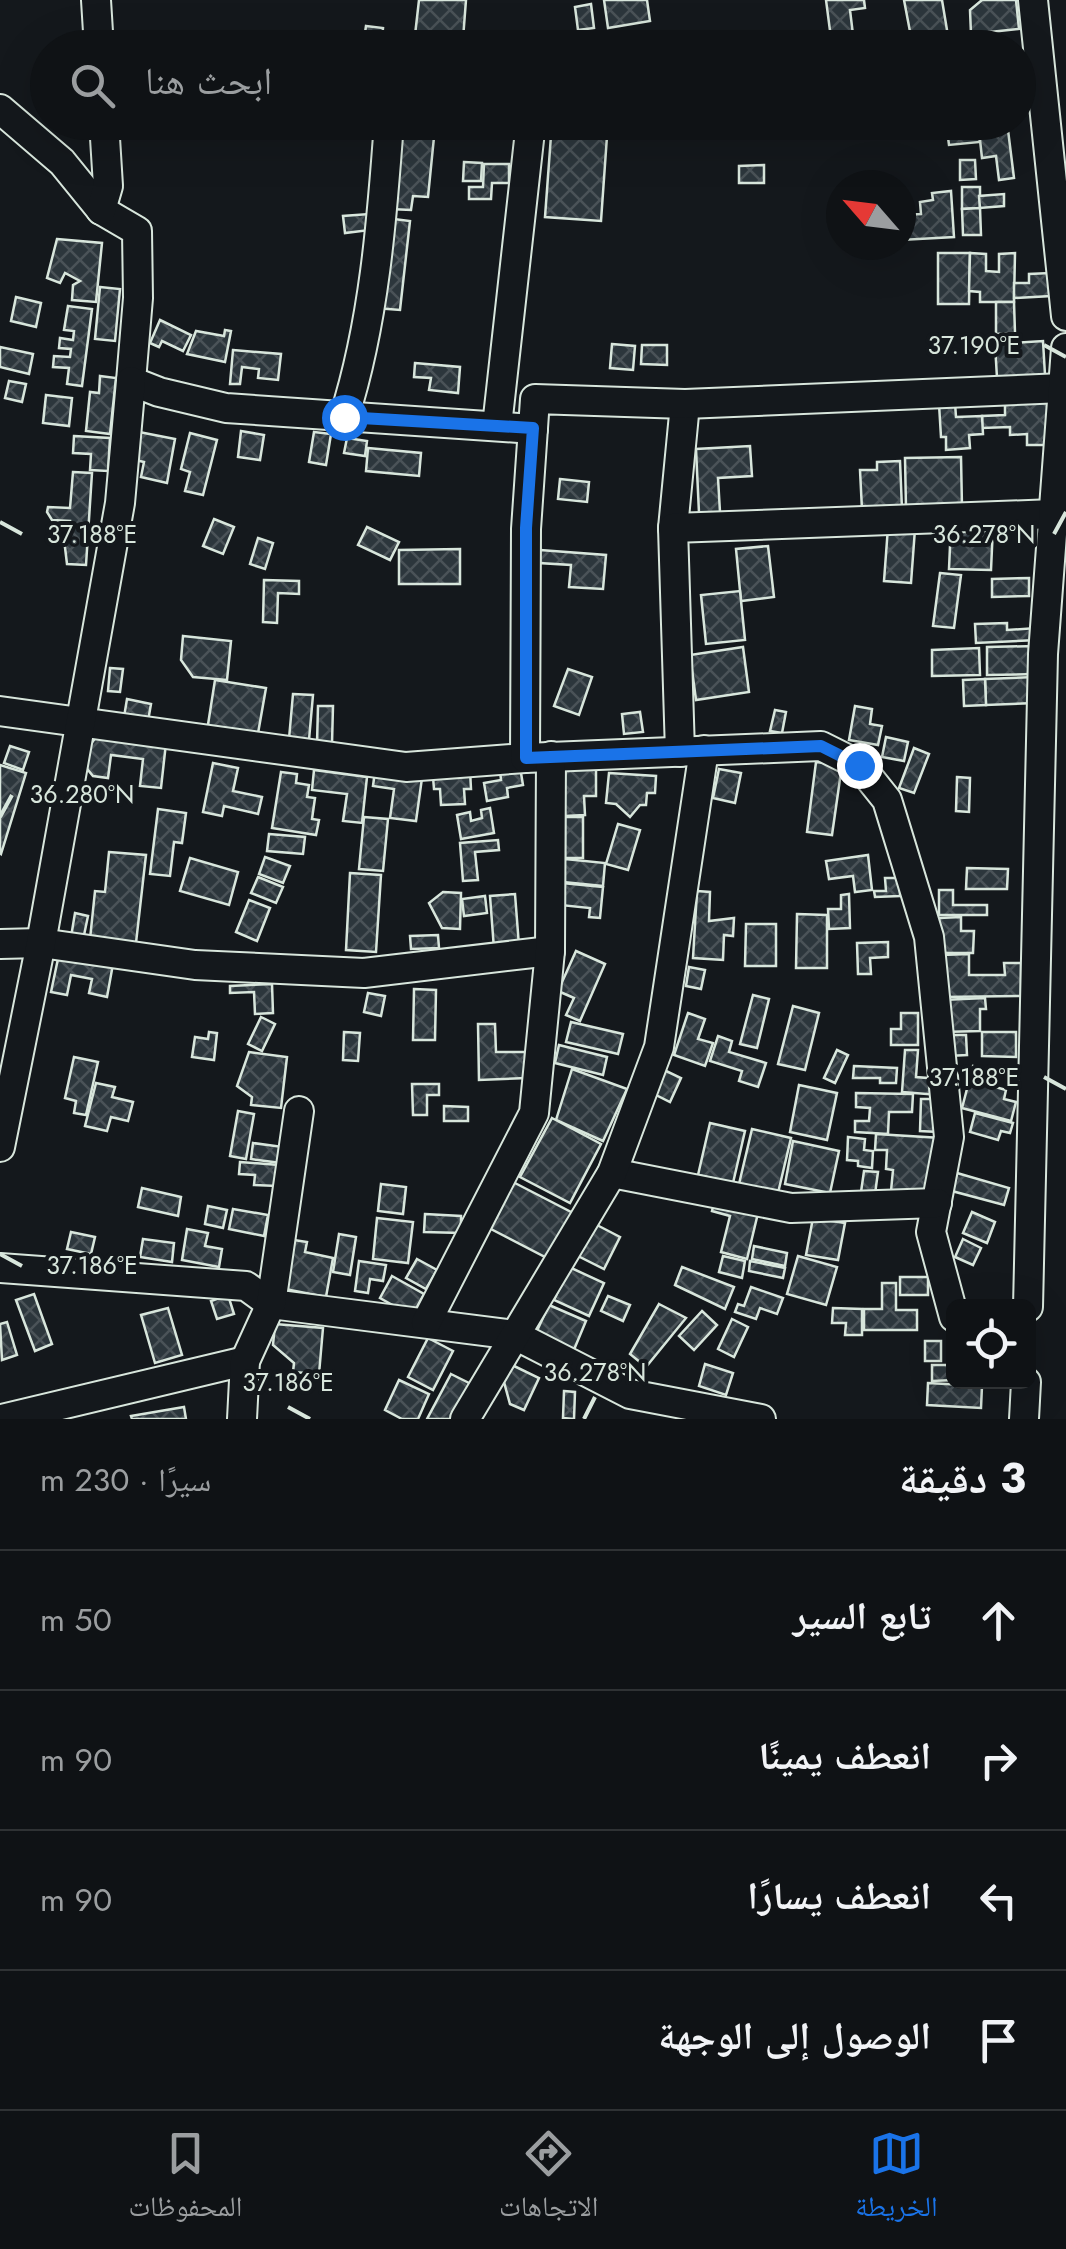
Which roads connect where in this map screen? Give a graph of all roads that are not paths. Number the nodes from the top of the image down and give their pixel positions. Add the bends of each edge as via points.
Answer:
1 (96, 0) edge
2 (1033, 0) edge
3 (98, 30) edge
4 (0, 109) edge
5 (30, 135) edge
6 (36, 140) edge
7 (105, 140) edge
8 (388, 140) edge
9 (528, 140) edge
10 (101, 210) junction
11 (1066, 316) edge
12 (1066, 348) edge
13 (131, 381) junction
14 (1064, 398) edge
15 (685, 404) junction
16 (344, 417) junction
17 (497, 426) junction
18 (533, 428) junction
19 (1054, 514) junction
20 (674, 528) junction
21 (0, 711) edge
22 (78, 722) junction
23 (692, 751) junction
24 (538, 757) junction
25 (41, 943) junction
26 (0, 944) edge
27 (550, 950) junction
28 (298, 1111) dead end
29 (0, 1147) edge
30 (612, 1173) junction
31 (937, 1202) junction
32 (0, 1268) edge
33 (949, 1299) edge
34 (1028, 1299) edge
35 (271, 1304) junction
36 (426, 1323) junction
37 (515, 1335) junction
38 (245, 1361) junction
39 (1026, 1389) edge
40 (2, 1419) edge
41 (242, 1419) edge
42 (465, 1419) edge
43 (761, 1419) edge
44 (1024, 1419) edge

1 - 3 street
2 - 11 street
4 - 5 street
6 - 10 street
7 - 10 street via 108,186
8 - 16 street via 380,232
9 - 17 street
10 - 13 street via 137,231
12 - 14 street
13 - 16 street via 226,408
13 - 22 street via 120,502
14 - 15 street
14 - 19 street
15 - 18 street via 536,399
15 - 20 street
16 - 17 street
17 - 18 street
18 - 24 street via 526,528
19 - 20 street
19 - 34 street via 1043,654
20 - 23 street
21 - 22 street
22 - 24 street via 406,768
22 - 25 street
23 - 24 street
23 - 30 street via 659,1047
23 - 31 street via 821,746 859,765 887,800 930,937 949,1137
24 - 27 street
25 - 26 street
25 - 27 street via 195,965 364,973
25 - 29 street
27 - 36 street via 534,1113
28 - 35 street
30 - 31 street via 790,1208
30 - 37 street
31 - 33 street via 932,1232
32 - 35 street via 246,1286
35 - 36 street
35 - 38 street
36 - 37 street
37 - 42 street
37 - 43 street via 630,1394
38 - 40 street
38 - 41 street
39 - 44 street

